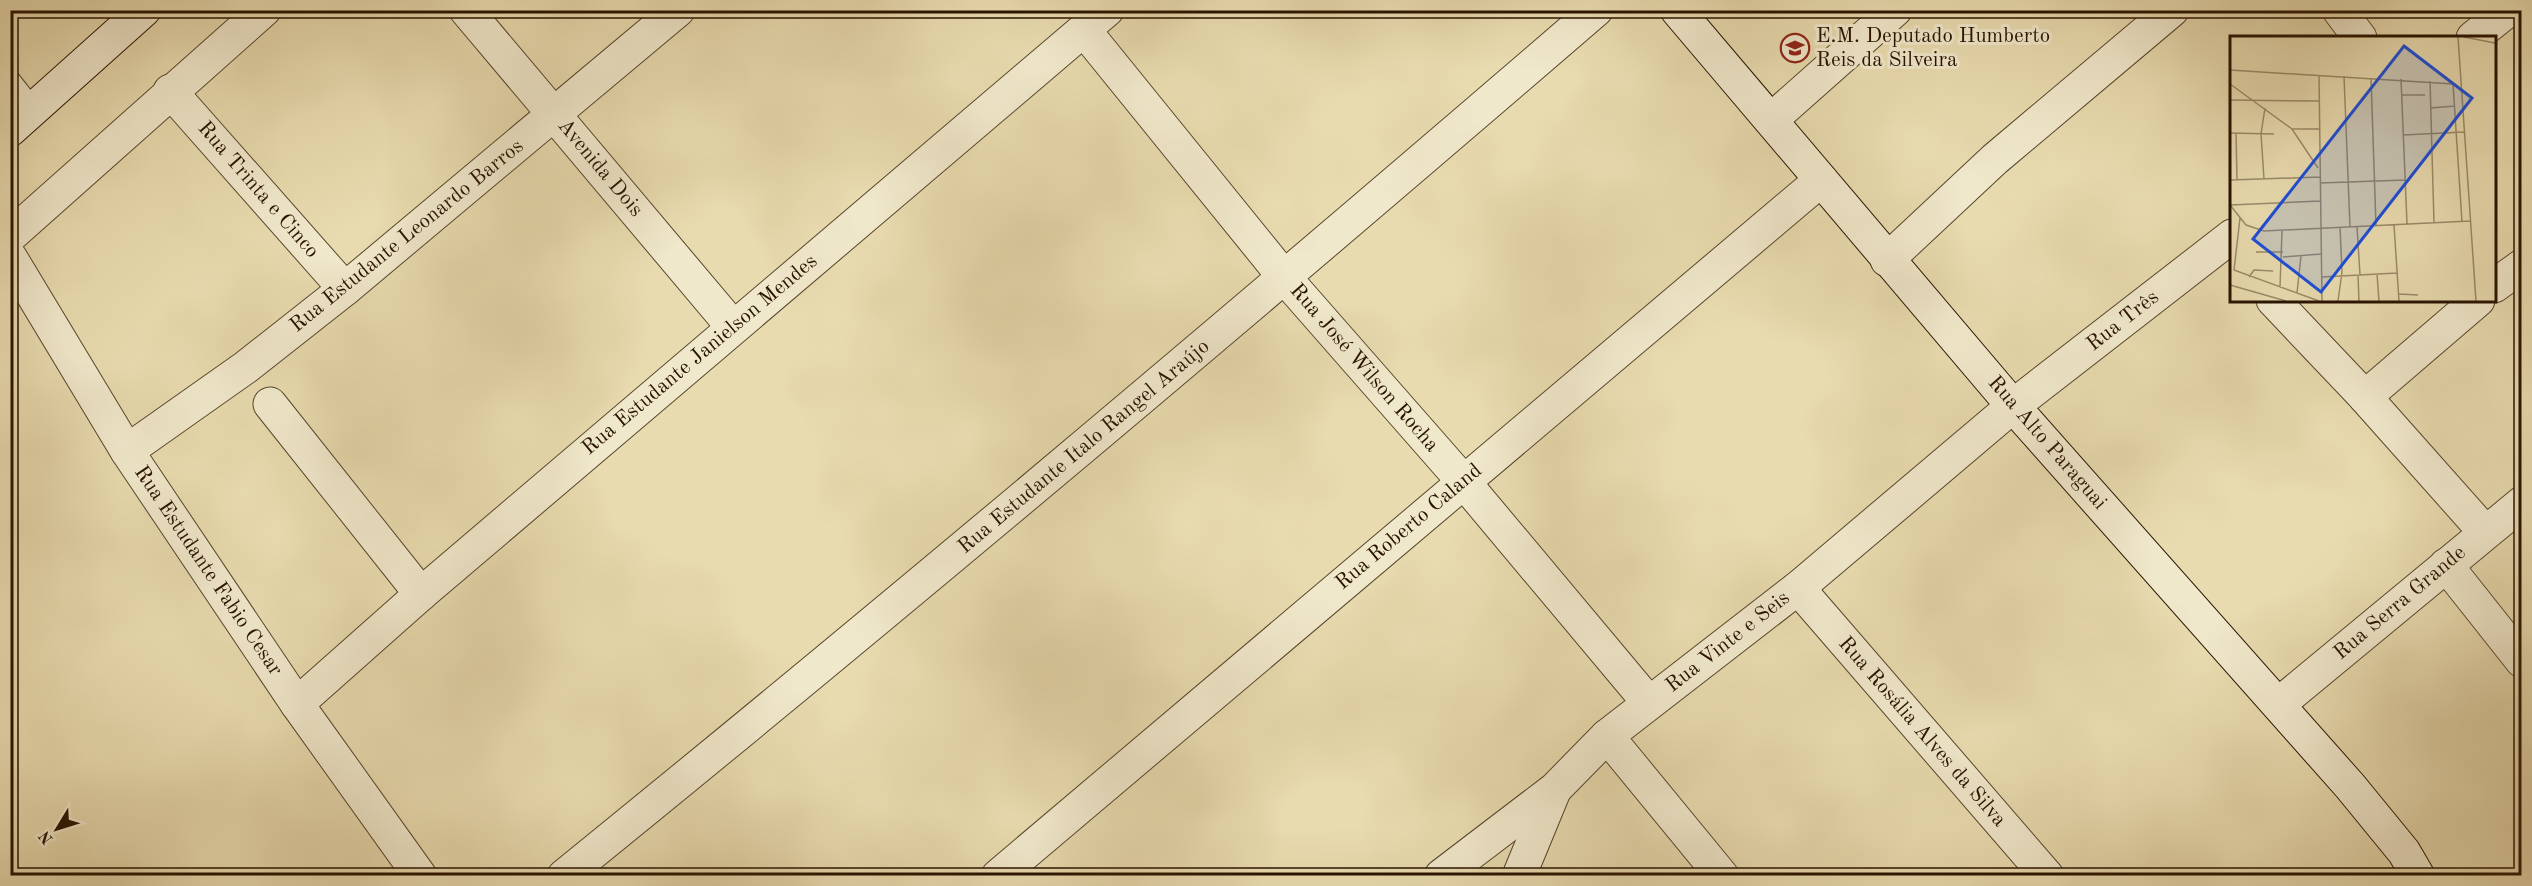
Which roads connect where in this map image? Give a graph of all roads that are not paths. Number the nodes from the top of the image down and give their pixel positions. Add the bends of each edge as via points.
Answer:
1 (144, 10) edge
2 (264, 10) edge
3 (466, 10) edge
4 (678, 10) edge
5 (1596, 10) edge
6 (1677, 10) edge
7 (1895, 10) edge
8 (2172, 10) edge
9 (2339, 10) edge
10 (2508, 10) edge
11 (1096, 20) edge
12 (2358, 36) edge
13 (2476, 36) edge
14 (10, 81) edge
15 (170, 91) junction
16 (555, 115) junction
17 (22, 120) edge
18 (1771, 120) junction
19 (1821, 180) junction
20 (10, 236) edge
21 (2228, 246) edge
22 (10, 257) edge
23 (1887, 260) junction
24 (2522, 266) edge
25 (1286, 278) junction
26 (2496, 285) edge
27 (345, 289) junction
28 (2275, 302) edge
29 (2476, 302) edge
30 (733, 327) junction
31 (2365, 397) junction
32 (270, 404) dead end
33 (2013, 406) junction
34 (127, 451) junction
35 (1463, 481) junction
36 (2522, 503) edge
37 (2485, 532) junction
38 (2446, 565) junction
39 (1798, 588) junction
40 (421, 594) junction
41 (2522, 661) edge
42 (1649, 703) junction
43 (297, 704) junction
44 (2279, 704) junction
45 (1607, 736) junction
46 (1555, 789) junction
47 (420, 876) edge
48 (564, 876) edge
49 (998, 876) edge
50 (1441, 876) edge
51 (1519, 876) edge
52 (1722, 876) edge
53 (2047, 876) edge
54 (2418, 876) edge

1 - 17 street
2 - 15 street
3 - 16 street, Avenida Dois
4 - 16 street, Rua Estudante Leonardo Barros
5 - 25 street, Rua Estudante Italo Rangel Araújo
6 - 18 street, Rua Alto Paraguai
7 - 18 street
8 - 23 street via 1995,159
9 - 12 street
10 - 13 street
11 - 25 street, Rua José Wilson Rocha
11 - 30 street, Rua Estudante Janielson Mendes
14 - 17 lane
15 - 20 street
15 - 27 street, Rua Trinta e Cinco
16 - 27 street, Rua Estudante Leonardo Barros
16 - 30 street, Avenida Dois
18 - 19 street, Rua Alto Paraguai
19 - 23 street, Rua Alto Paraguai
19 - 35 street, Rua Roberto Caland
21 - 33 street, Rua Três
22 - 34 street, Rua Estudante Fabio Cesar
23 - 33 street, Rua Alto Paraguai
24 - 26 street
25 - 35 street, Rua José Wilson Rocha
25 - 48 street, Rua Estudante Italo Rangel Araújo via 877,621
27 - 34 street, Rua Estudante Leonardo Barros via 246,367
28 - 31 street
29 - 31 street
30 - 40 street, Rua Estudante Janielson Mendes
31 - 37 street
32 - 40 street
33 - 39 street, Rua Vinte e Seis
33 - 44 street, Rua Alto Paraguai
34 - 43 street, Rua Estudante Fabio Cesar
35 - 42 street, Rua José Wilson Rocha
35 - 49 street, Rua Roberto Caland
36 - 37 street, Rua Serra Grande
37 - 38 street, Rua Serra Grande
38 - 41 street
38 - 44 street, Rua Serra Grande
39 - 42 street, Rua Vinte e Seis
39 - 53 street, Rua Rosália Alves da Silva
40 - 43 street, Rua Estudante Janielson Mendes
42 - 45 street, Rua Vinte e Seis
43 - 47 street, Rua Estudante Fabio Cesar
44 - 54 street, Rua Alto Paraguai via 2404,852
45 - 46 street, Rua Vinte e Seis
45 - 52 street
46 - 50 street, Rua Vinte e Seis
46 - 51 street

